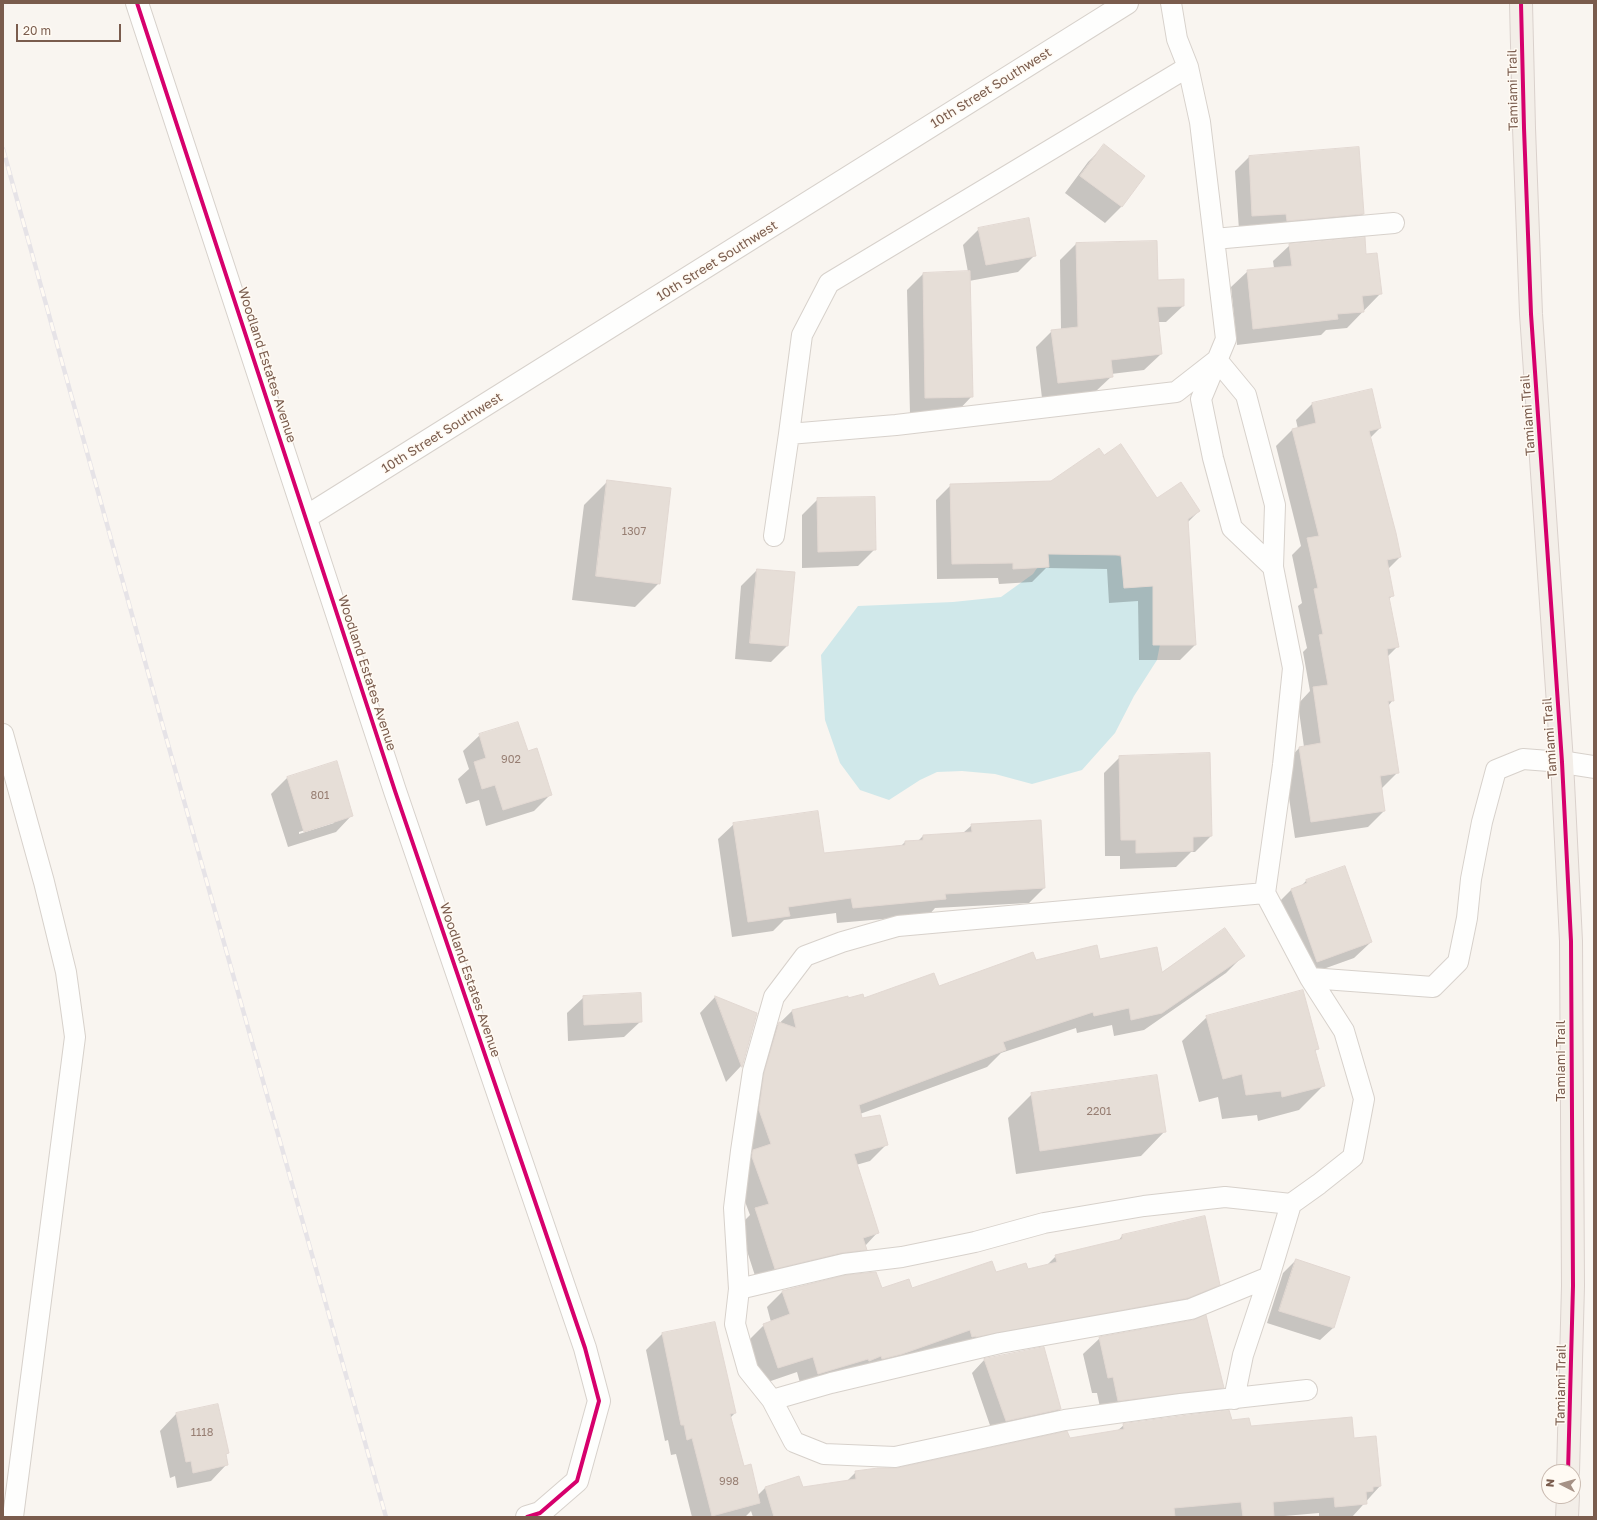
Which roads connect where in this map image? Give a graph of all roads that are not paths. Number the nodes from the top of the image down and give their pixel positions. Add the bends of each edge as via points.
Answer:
1 (137, 3) edge
2 (1127, 3) edge
3 (1172, 3) edge
4 (1521, 3) edge
5 (1188, 67) junction
6 (1394, 223) dead end
7 (1214, 239) junction
8 (1217, 360) junction
9 (789, 434) junction
10 (306, 517) junction
11 (774, 536) dead end
12 (1273, 567) junction
13 (3, 734) edge
14 (1562, 762) junction
15 (1594, 767) edge
16 (1265, 893) junction
17 (1310, 978) junction
18 (1291, 1204) junction
19 (1269, 1278) junction
20 (739, 1289) junction
21 (1307, 1390) dead end
22 (1234, 1399) junction
23 (772, 1400) junction
24 (1568, 1464) edge
25 (1568, 1504) edge
26 (13, 1517) edge
27 (527, 1517) edge
28 (1567, 1517) edge

1 - 10 street, Woodland Estates Avenue
2 - 10 street, 10th Street Southwest
3 - 5 lane via 1177,39
4 - 14 main road, Tamiami Trail via 1531,314
5 - 7 lane via 1200,122
5 - 9 lane via 829,283 802,335
6 - 7 lane
7 - 8 lane via 1226,339
8 - 9 lane via 1176,392 896,425
8 - 12 lane via 1246,395 1275,505
8 - 12 lane via 1201,399 1213,458 1232,528
9 - 11 lane
10 - 27 street, Woodland Estates Avenue via 395,791 585,1348 599,1401 577,1481 540,1513
12 - 16 lane via 1293,668 1283,765
13 - 26 lane via 66,972 75,1037
14 - 15 street
14 - 17 lane via 1523,759 1496,770 1482,822 1458,962 1433,986
14 - 24 main road, Tamiami Trail via 1571,949 1573,1286
16 - 17 lane
16 - 20 lane via 898,926 805,956 774,997 753,1071 734,1208
17 - 18 lane via 1344,1031 1364,1099 1353,1157
18 - 19 lane
18 - 20 lane via 1225,1197 1144,1206 1044,1223 975,1242 902,1257 844,1264
19 - 22 lane via 1243,1355
19 - 23 lane via 1191,1309 1000,1343 831,1383
20 - 23 lane via 735,1324 748,1370
21 - 22 lane
22 - 23 lane via 1065,1420 895,1457 824,1454 794,1442
25 - 28 main road

